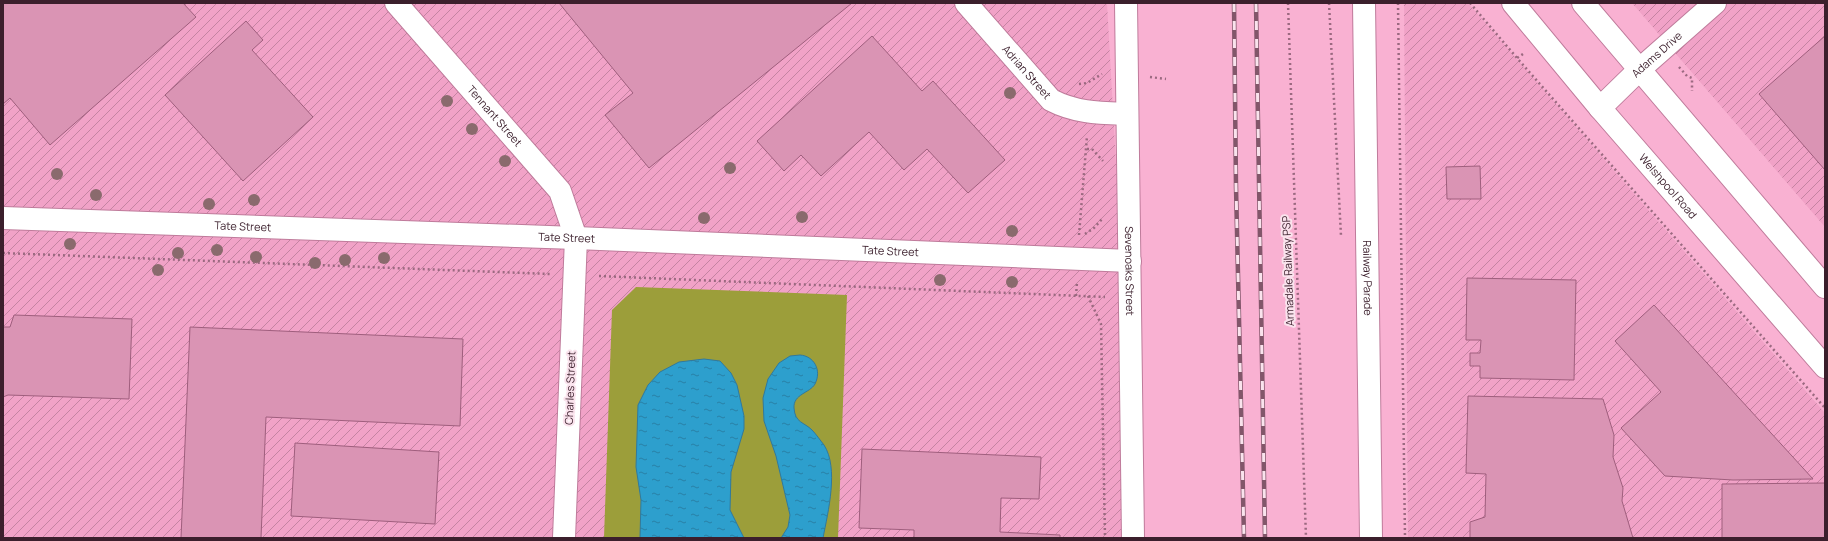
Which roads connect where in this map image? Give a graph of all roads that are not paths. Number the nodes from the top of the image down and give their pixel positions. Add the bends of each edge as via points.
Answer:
1 (396, 3) edge
2 (966, 3) edge
3 (1126, 3) edge
4 (1513, 3) edge
5 (1583, 3) edge
6 (1715, 3) edge
7 (1367, 8) edge
8 (1640, 70) junction
9 (1600, 108) junction
10 (1127, 114) junction
11 (3, 218) edge
12 (576, 238) junction
13 (1130, 261) junction
14 (1825, 287) edge
15 (1825, 367) edge
16 (564, 538) edge
17 (1133, 538) edge
18 (1371, 538) edge

1 - 12 street, Tennant Street via 560,191
2 - 10 street, Adrian Street via 1051,100 1066,108 1086,112
3 - 10 street, Sevenoaks Street
4 - 9 street, Welshpool Road
5 - 8 street
6 - 8 street, Adams Drive
7 - 18 street, Railway Parade
8 - 9 street, Adams Drive
8 - 14 street
9 - 15 street, Welshpool Road
10 - 13 street, Sevenoaks Street
11 - 12 street, Tate Street
12 - 13 street, Tate Street
12 - 16 street, Charles Street
13 - 17 street, Sevenoaks Street

